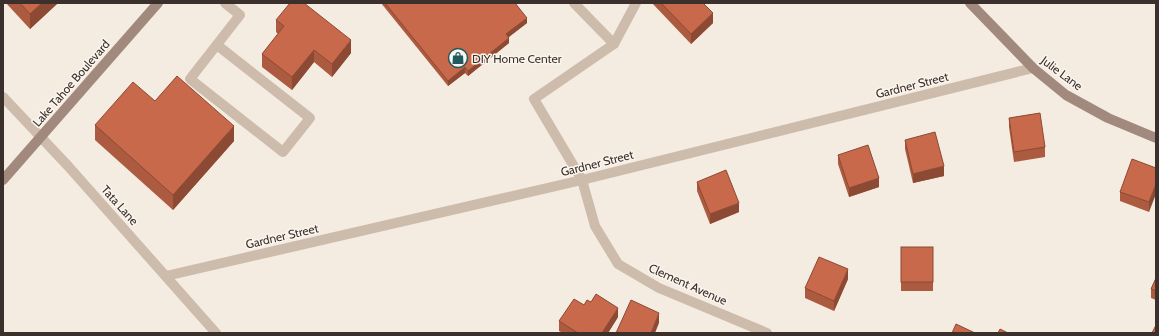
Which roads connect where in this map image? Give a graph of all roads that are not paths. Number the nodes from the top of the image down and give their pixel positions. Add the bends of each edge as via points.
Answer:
1 (158, 3) edge
2 (224, 3) edge
3 (574, 3) edge
4 (636, 3) edge
5 (970, 3) edge
6 (614, 44) junction
7 (217, 45) junction
8 (1032, 68) junction
9 (3, 97) edge
10 (41, 136) junction
11 (1156, 138) edge
12 (3, 180) edge
13 (582, 180) junction
14 (166, 276) junction
15 (216, 333) edge
16 (767, 333) edge

1 - 10 main road, Lake Tahoe Boulevard
2 - 7 street via 240,15
3 - 6 street
4 - 6 street
5 - 8 main road, Julie Lane
6 - 13 street, Clement Avenue via 534,99
7 - 7 street via 190,79 283,152 310,118
8 - 11 main road, Julie Lane via 1066,95 1108,118
8 - 13 street, Gardner Street
9 - 10 street, Tata Lane
10 - 12 main road, Lake Tahoe Boulevard
10 - 14 street, Tata Lane
13 - 14 street, Gardner Street
13 - 16 street, Clement Avenue via 595,226 618,264 660,288
14 - 15 street, Tata Lane

